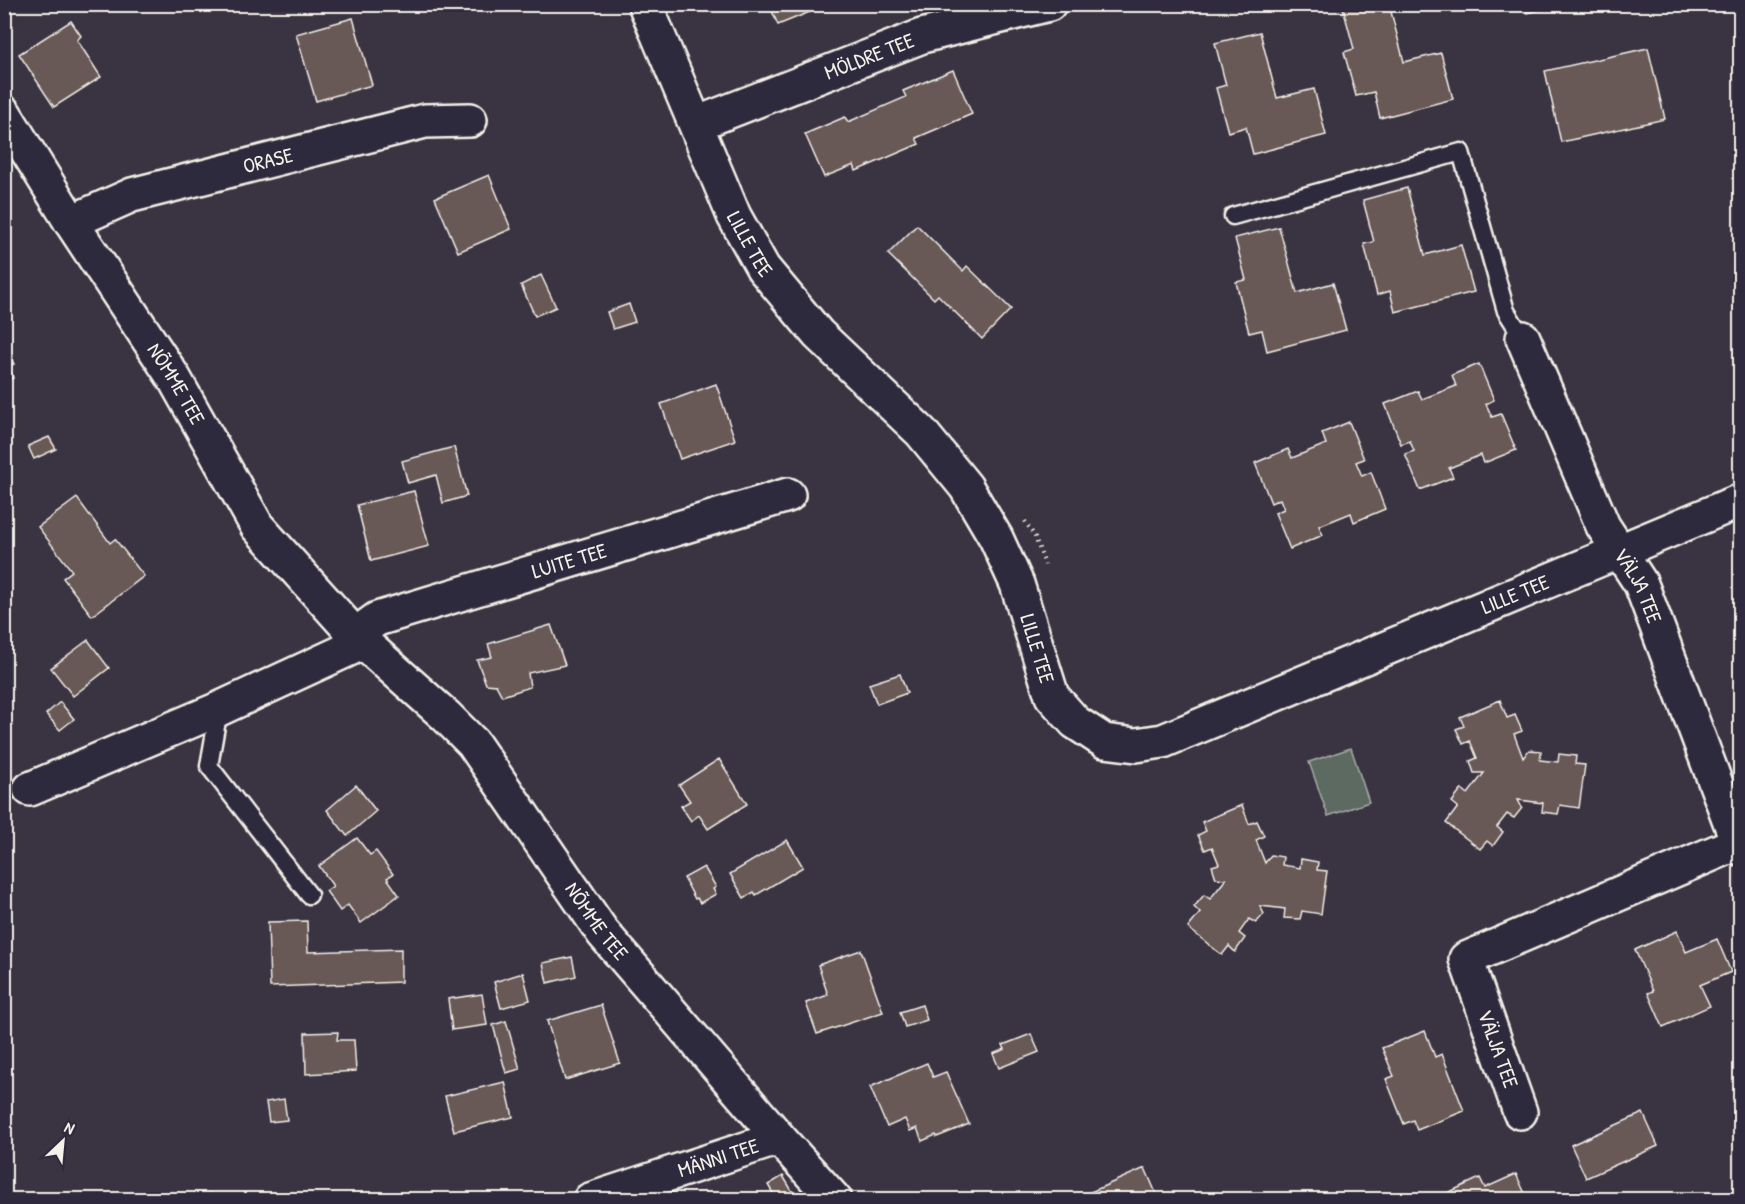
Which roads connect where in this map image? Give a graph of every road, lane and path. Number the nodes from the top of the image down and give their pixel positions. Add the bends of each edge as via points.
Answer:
1 (645, 4) edge
2 (1049, 4) edge
3 (4, 113) edge
4 (470, 120) dead end
5 (696, 124) junction
6 (1233, 216) dead end
7 (71, 222) junction
8 (1523, 338) joint
9 (788, 495) dead end
10 (1740, 501) edge
11 (1022, 516) dead end
12 (1620, 552) junction
13 (1047, 570) dead end
14 (358, 639) junction
15 (219, 709) junction
16 (30, 789) dead end
17 (1740, 845) edge
18 (309, 895) dead end
19 (1520, 1112) dead end
20 (779, 1138) junction
21 (590, 1200) edge
22 (835, 1200) edge

1 - 5 street, LILLE TEE
2 - 5 street, MÖLDRE TEE via 922,36
3 - 7 street, NÕMME TEE
4 - 7 street, ORASE via 425,121 132,195
5 - 12 street, LILLE TEE via 734,216 764,268 818,334 921,432 966,487 1017,584 1052,696 1075,722 1104,741 1136,745 1163,741
6 - 8 lane via 1461,152 1506,311
7 - 14 street, NÕMME TEE via 174,378 257,526
8 - 12 street, VÄLJA TEE via 1603,526
9 - 14 street, LUITE TEE via 377,619
10 - 12 street, LILLE TEE
11 - 13 path
12 - 17 street, VÄLJA TEE via 1641,584
14 - 15 street
14 - 20 street, NÕMME TEE via 473,743 603,933
15 - 16 street
15 - 18 lane via 209,766
17 - 19 street, VÄLJA TEE via 1466,959
20 - 21 street, MÄNNI TEE
20 - 22 street, NÕMME TEE

